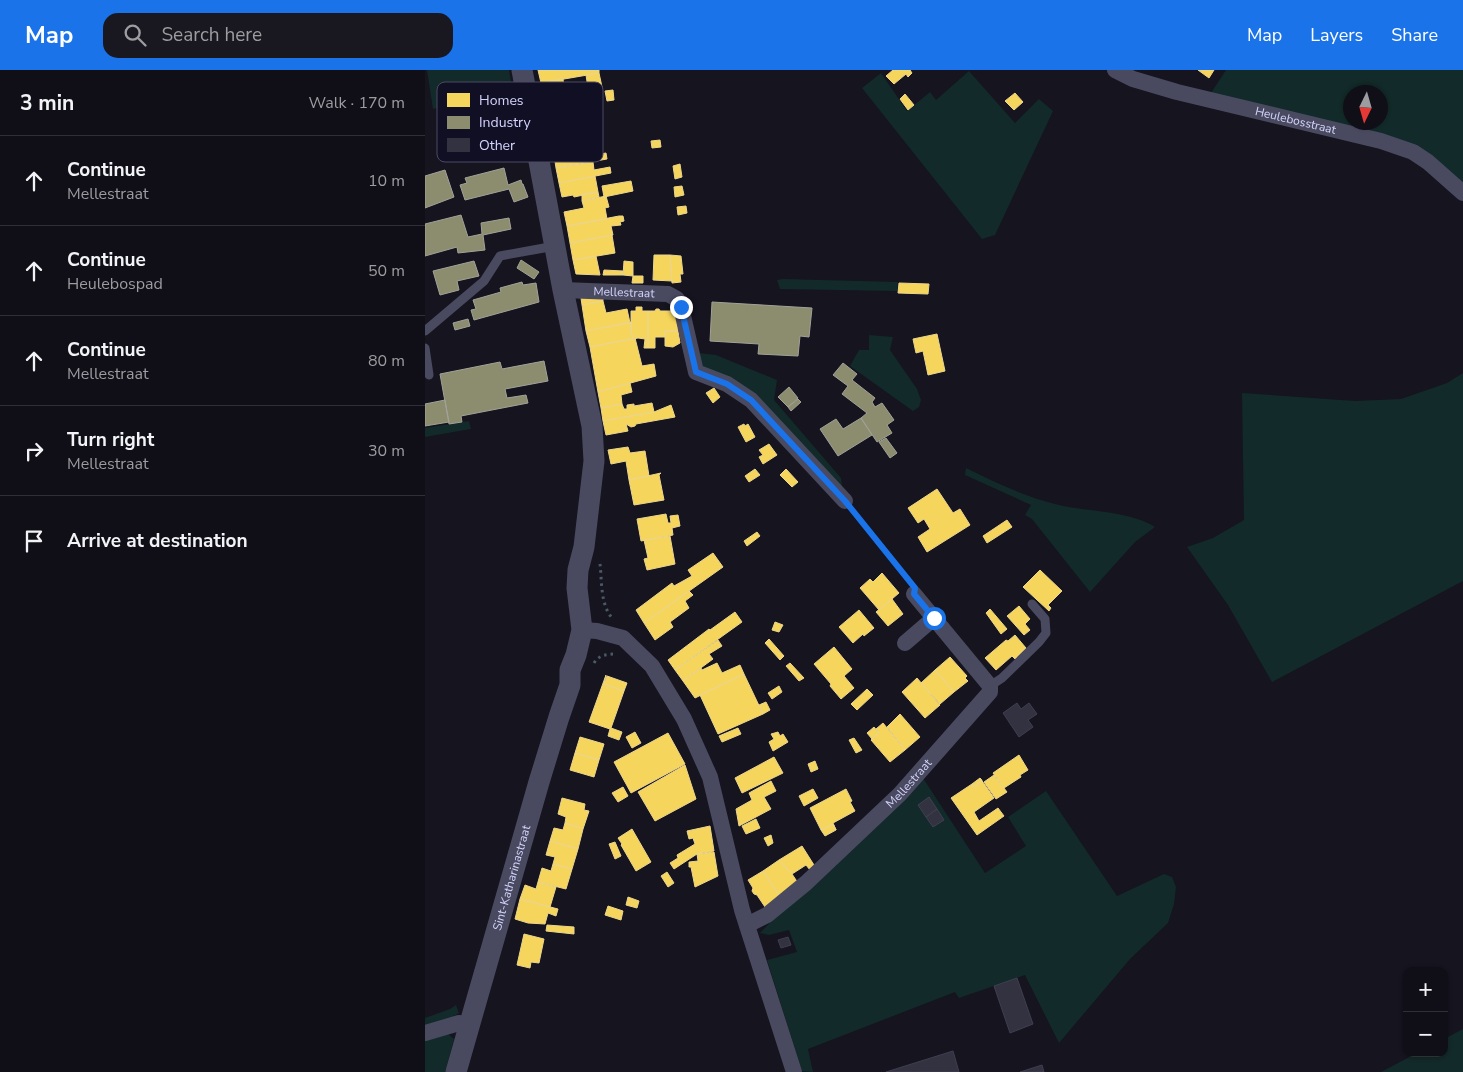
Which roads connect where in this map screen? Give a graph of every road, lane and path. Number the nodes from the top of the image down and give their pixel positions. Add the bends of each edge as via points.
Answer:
1 (1115, 70) edge
2 (539, 162) edge
3 (1463, 193) edge
4 (555, 246) junction
5 (563, 290) junction
6 (425, 331) edge
7 (425, 348) edge
8 (429, 375) dead end
9 (845, 501) joint
10 (914, 594) joint
11 (1032, 604) dead end
12 (934, 618) junction
13 (590, 630) junction
14 (905, 643) dead end
15 (620, 654) dead end
16 (591, 668) dead end
17 (990, 686) junction
18 (747, 925) junction
19 (469, 1026) junction
20 (425, 1033) edge
21 (456, 1072) edge
22 (795, 1072) edge

1 - 3 street, Heulebosstraat via 1177,92 1381,141 1413,152
2 - 4 street
4 - 5 street
4 - 6 lane via 500,256 484,281
5 - 9 street, Mellestraat via 668,294 677,299 696,372 727,384 751,400
5 - 13 street via 592,426 594,461 584,547
7 - 8 lane
9 - 10 path via 915,588
10 - 12 street
11 - 17 lane via 1045,620 1046,633
12 - 14 street
12 - 17 street
13 - 18 street via 623,638 652,666 684,719 710,777
13 - 19 street, Sint-Katharinastraat via 592,648 581,673 570,684
15 - 16 path via 597,658
17 - 18 street, Mellestraat via 990,692 900,794 807,883 767,915
18 - 22 street
19 - 20 street via 459,1023
19 - 21 street, Sint-Katharinastraat

